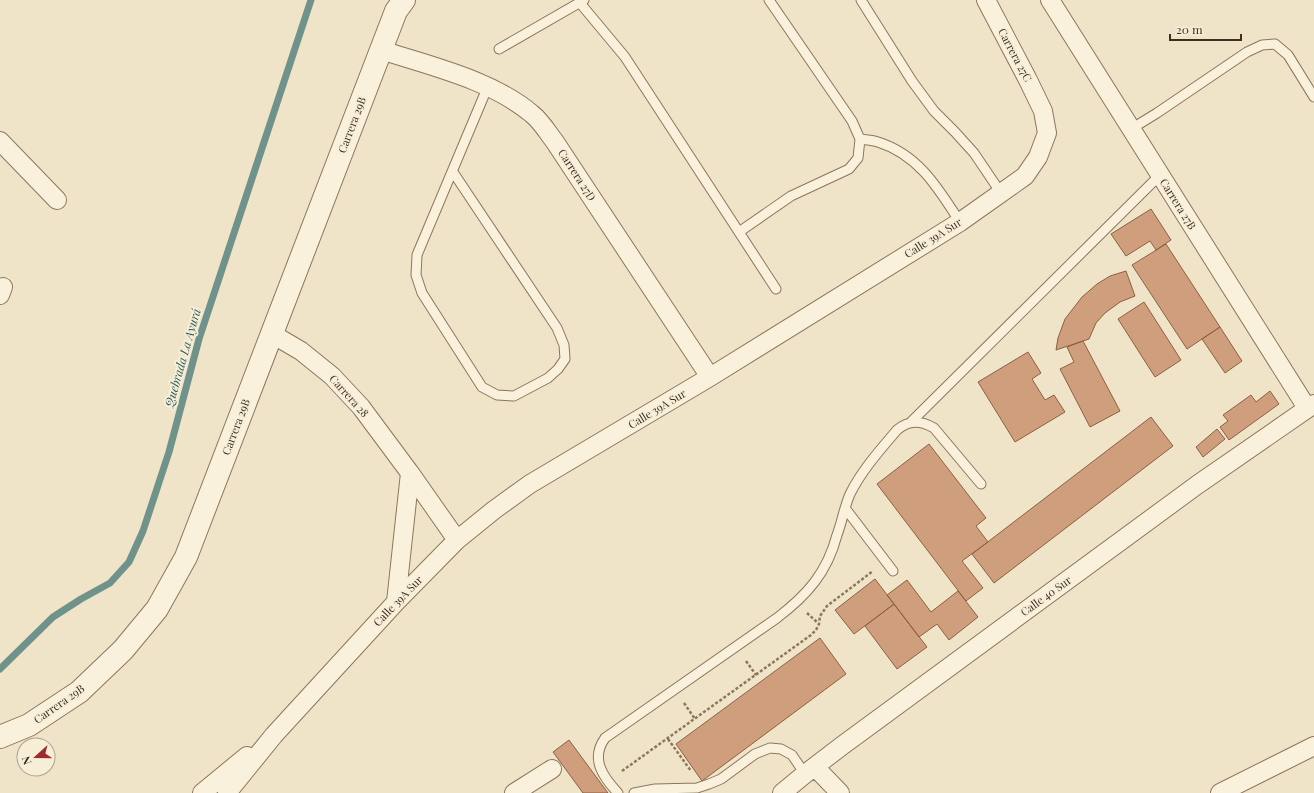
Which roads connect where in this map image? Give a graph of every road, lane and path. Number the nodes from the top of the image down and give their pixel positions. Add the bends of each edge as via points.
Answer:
1 (404, 0) edge
2 (769, 0) edge
3 (861, 0) edge
4 (986, 0) edge
5 (1050, 0) edge
6 (582, 1) edge
7 (499, 49) dead end
8 (381, 50) junction
9 (488, 86) junction
10 (1314, 97) edge
11 (1043, 111) joint
12 (1131, 129) junction
13 (860, 140) junction
14 (0, 141) edge
15 (453, 172) junction
16 (1160, 175) junction
17 (1001, 193) junction
18 (57, 200) dead end
19 (960, 222) junction
20 (739, 232) junction
21 (776, 289) dead end
22 (272, 334) junction
23 (710, 377) junction
24 (1310, 406) edge
25 (911, 422) junction
26 (410, 473) junction
27 (981, 484) dead end
28 (845, 508) junction
29 (457, 540) junction
30 (886, 562) junction
31 (893, 571) dead end
32 (396, 602) junction
33 (274, 734) junction
34 (0, 737) edge
35 (668, 739) junction
36 (1314, 746) edge
37 (552, 770) dead end
38 (810, 770) junction
39 (609, 781) junction
40 (702, 786) junction
41 (202, 793) edge
42 (228, 793) edge
43 (514, 793) edge
44 (618, 793) edge
45 (634, 793) edge
46 (782, 793) edge
47 (840, 793) edge
48 (1220, 793) edge

1 - 8 street, Carrera 29B via 396,11
2 - 13 lane via 852,121
3 - 17 lane via 912,81 934,111 974,153
4 - 11 street, Carrera 27C
5 - 12 street, Carrera 27B
6 - 7 lane
6 - 20 lane via 624,57
8 - 9 street, Carrera 27D
8 - 22 street, Carrera 29B
9 - 15 lane
9 - 23 street, Carrera 27D via 533,115 555,142
10 - 12 lane via 1288,55 1275,44 1262,45 1247,52
11 - 17 street, Calle 39A Sur via 1047,133 1038,157 1025,176
12 - 16 street, Carrera 27B
13 - 19 lane via 877,142 899,151 915,162 932,180
13 - 20 lane via 858,158 849,169 791,196
14 - 18 street
15 - 15 lane via 417,255 416,275 422,293 482,387 497,395 514,396 548,378 558,369 565,359 564,345 557,328
16 - 24 street, Carrera 27B
16 - 25 lane
17 - 19 street, Calle 39A Sur
19 - 23 street, Calle 39A Sur
20 - 21 lane
22 - 26 street, Carrera 28 via 301,351 332,376 361,407
22 - 34 street, Carrera 29B via 186,557 157,609 123,650 79,692 29,725
23 - 29 street, Calle 39A Sur via 530,484
24 - 38 street, Calle 40 Sur via 1197,485
25 - 27 lane via 927,424 934,428
25 - 28 lane via 903,424 897,430 860,475
26 - 29 street, Carrera 28
26 - 32 street
28 - 30 lane
28 - 39 lane via 827,565 796,604 605,738 598,751 598,760 600,769
29 - 32 street, Calle 39A Sur
30 - 31 lane
30 - 35 path via 827,606 811,635
32 - 33 street, Calle 39A Sur
33 - 41 street, Calle 39A Sur
33 - 42 street, Calle 39A Sur
35 - 39 path
35 - 40 path
36 - 48 street
37 - 43 street
38 - 40 lane via 792,755 781,749 770,748 755,754 721,779
38 - 46 street, Calle 40 Sur
38 - 47 street
39 - 44 lane
40 - 45 lane

